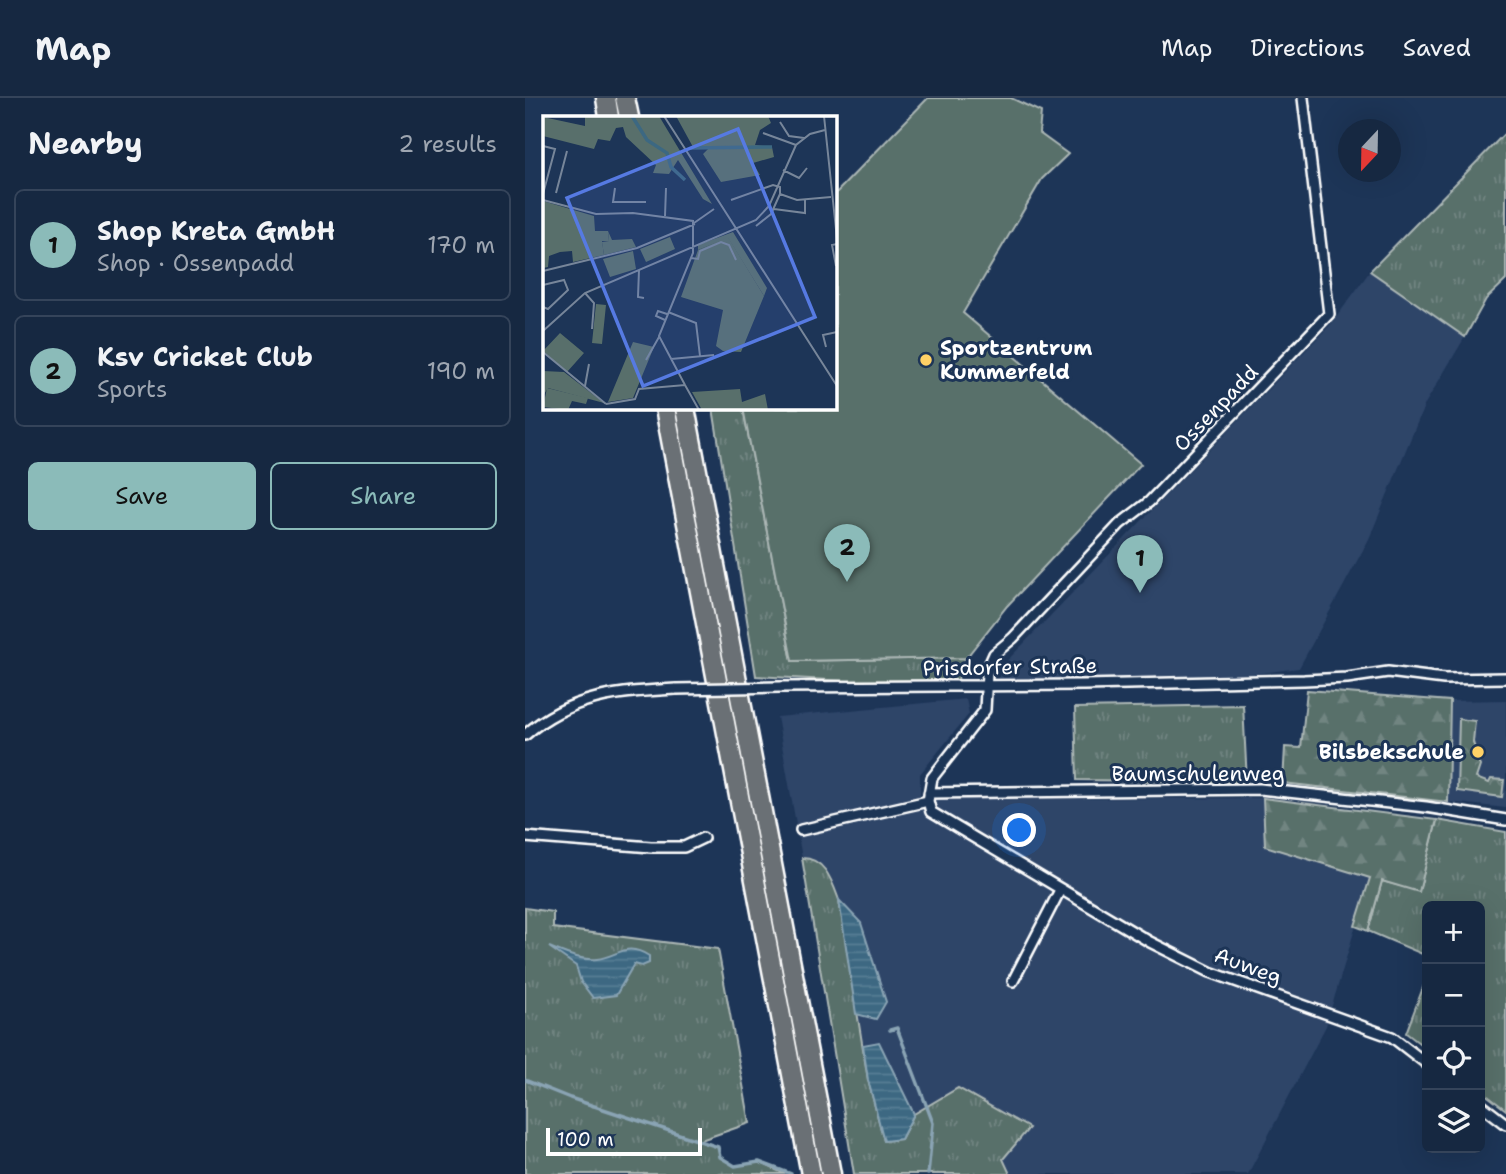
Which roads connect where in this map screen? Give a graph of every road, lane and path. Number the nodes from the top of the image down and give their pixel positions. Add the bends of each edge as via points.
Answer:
1 (606, 98) edge
2 (625, 98) edge
3 (1303, 98) edge
4 (609, 116) edge
5 (629, 116) edge
6 (665, 410) edge
7 (685, 410) edge
8 (1506, 678) edge
9 (987, 685) junction
10 (525, 735) edge
11 (929, 797) junction
12 (1506, 820) edge
13 (801, 830) dead end
14 (525, 837) edge
15 (703, 838) dead end
16 (1060, 890) junction
17 (1013, 981) dead end
18 (1422, 1060) edge
19 (1485, 1108) edge
20 (1506, 1124) edge
21 (811, 1174) edge
22 (831, 1174) edge

1 - 4 highway
2 - 5 highway
3 - 9 street, Ossenpadd via 1329,314 1149,502 1120,524 994,654
6 - 21 highway
7 - 22 highway
8 - 9 street, Prisdorfer Straße via 1444,679 1388,672 1304,680
9 - 10 street, Prisdorfer Straße, bridge via 617,692 555,713
9 - 11 street via 985,710 932,778
11 - 12 street, Baumschulenweg via 1260,789
11 - 13 street, Baumschulenweg
11 - 16 street, Auweg via 931,812
14 - 15 street via 651,847 684,846
16 - 17 street
16 - 18 street, Auweg via 1210,972 1392,1037
19 - 20 street

